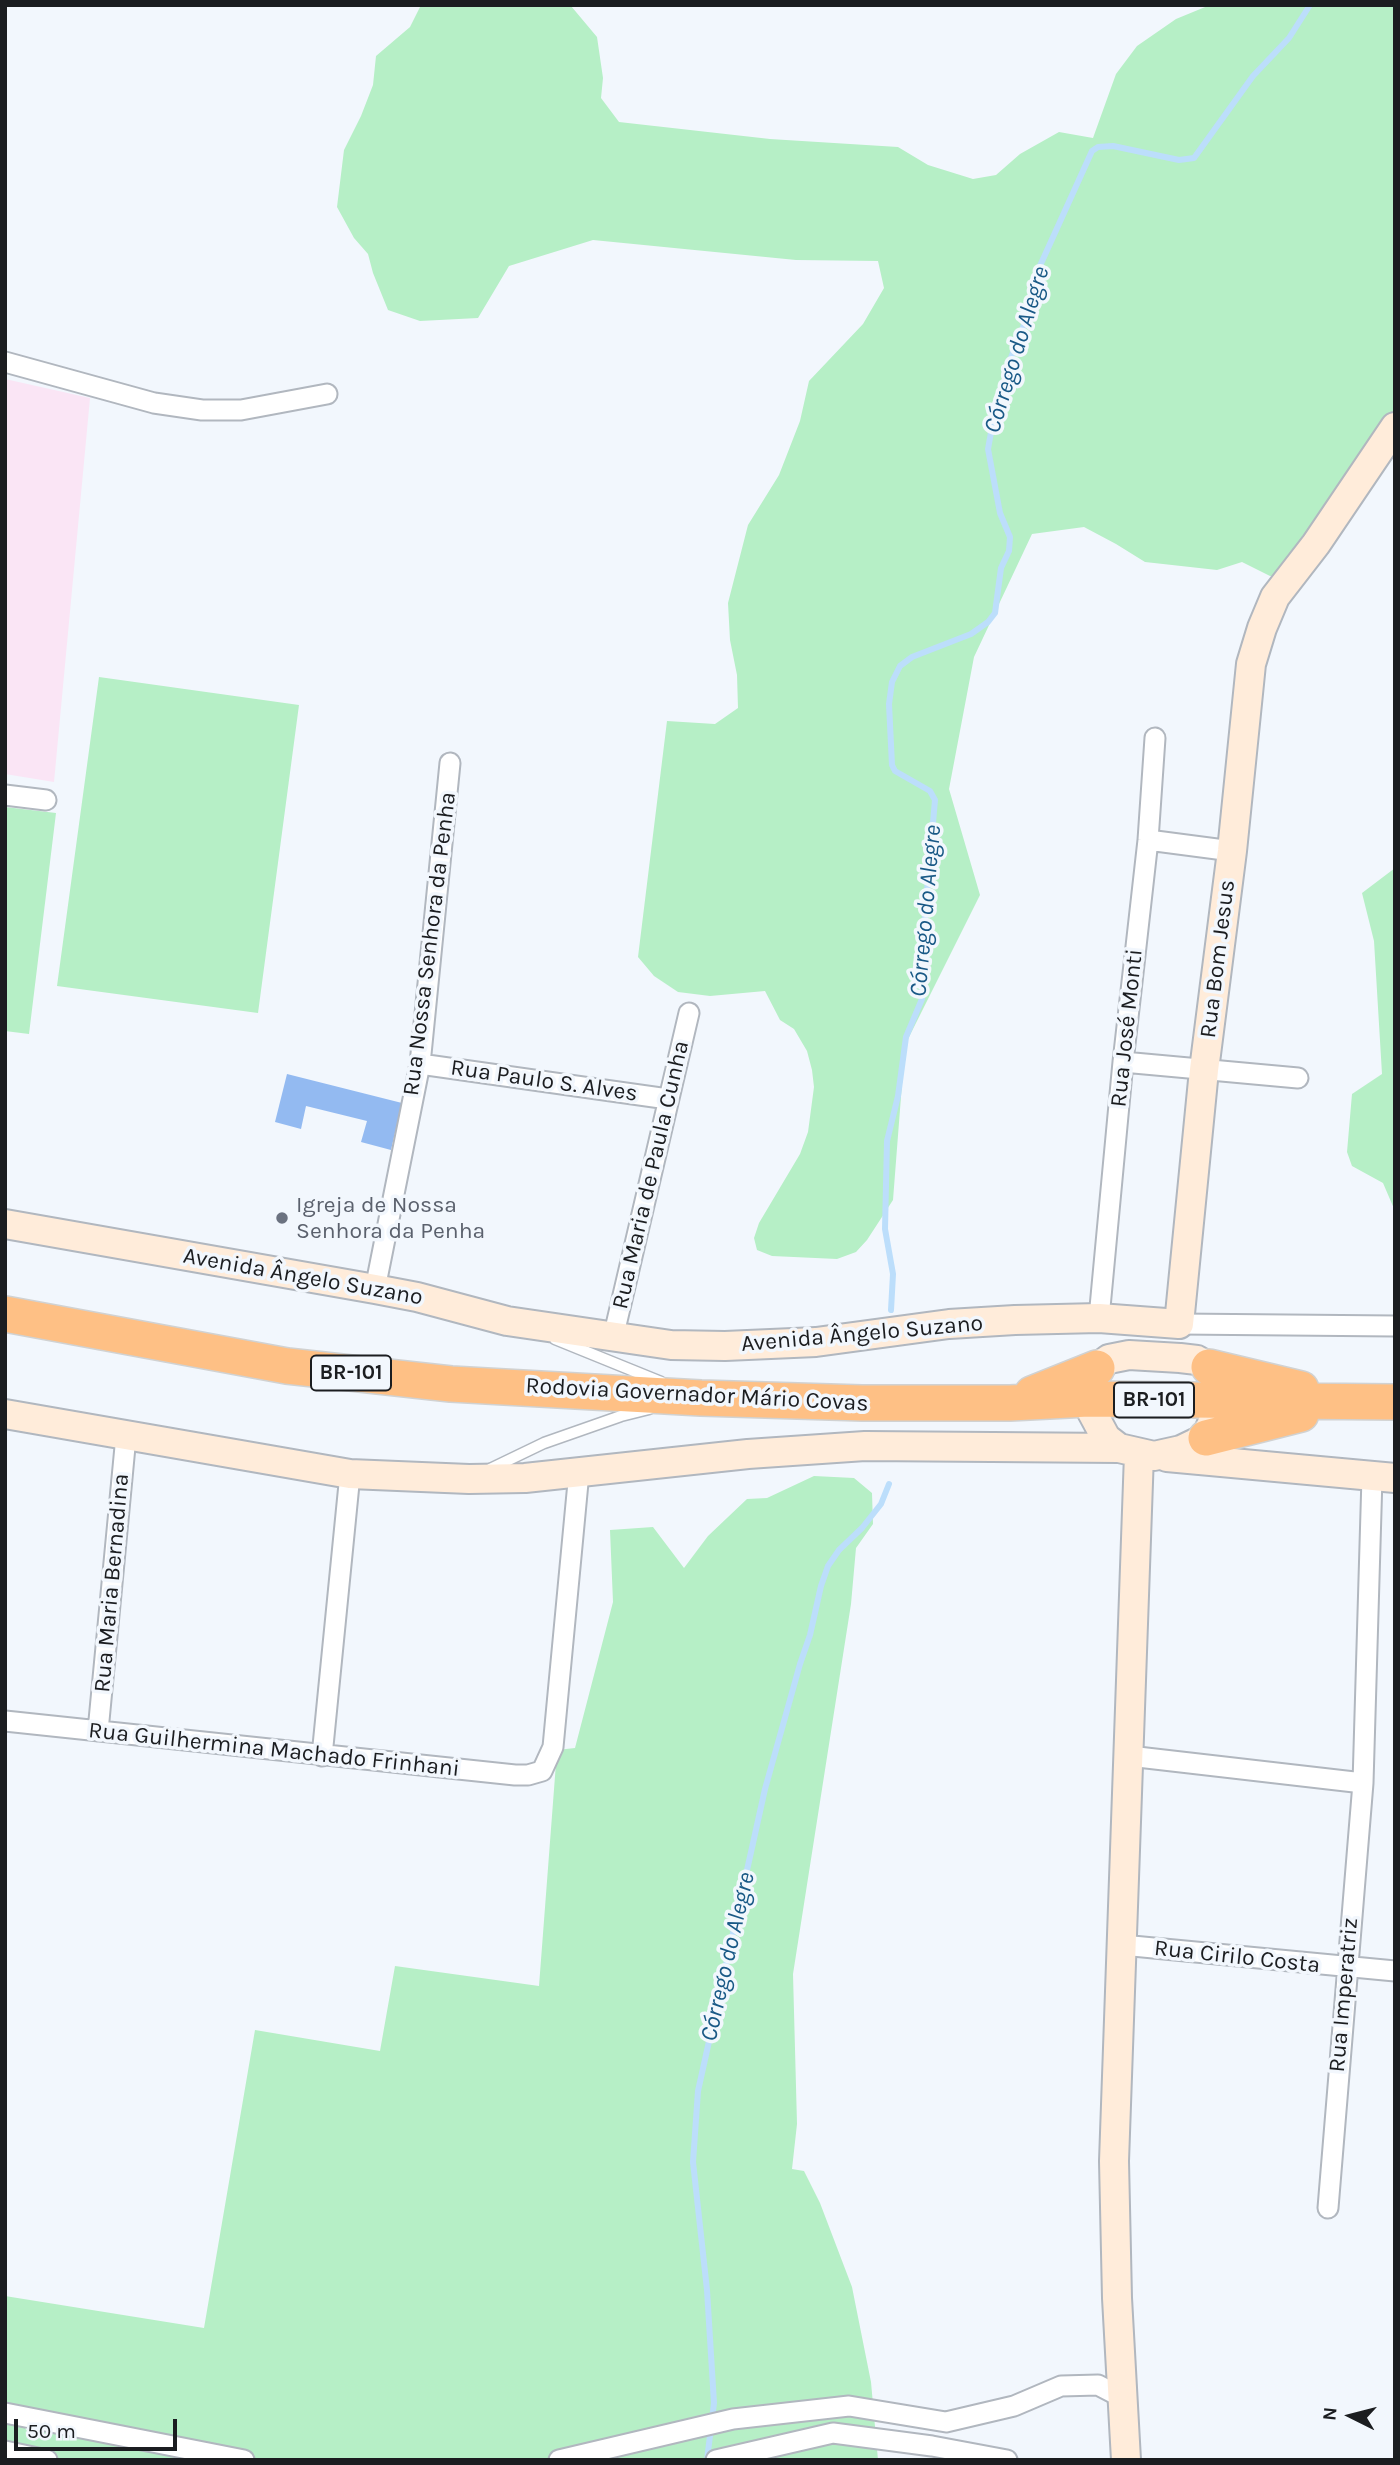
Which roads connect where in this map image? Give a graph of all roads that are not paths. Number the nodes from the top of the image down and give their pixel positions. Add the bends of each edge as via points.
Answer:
1 (5, 362) edge
2 (327, 394) dead end
3 (1395, 427) edge
4 (1155, 738) dead end
5 (450, 763) dead end
6 (5, 794) edge
7 (46, 800) dead end
8 (1148, 841) junction
9 (1232, 851) junction
10 (689, 1013) dead end
11 (1123, 1062) junction
12 (420, 1064) junction
13 (1205, 1070) junction
14 (1298, 1078) dead end
15 (668, 1099) junction
16 (5, 1224) edge
17 (374, 1289) junction
18 (5, 1314) edge
19 (1099, 1318) junction
20 (507, 1321) junction
21 (1179, 1324) junction
22 (1395, 1326) edge
23 (613, 1338) junction
24 (1149, 1356) junction
25 (1203, 1363) junction
26 (701, 1398) junction
27 (1221, 1401) junction
28 (1348, 1402) junction
29 (1395, 1402) edge
30 (5, 1414) edge
31 (1116, 1425) junction
32 (126, 1436) junction
33 (1206, 1438) junction
34 (579, 1472) junction
35 (351, 1474) junction
36 (1383, 1477) edge
37 (469, 1479) junction
38 (5, 1721) edge
39 (98, 1731) junction
40 (321, 1756) junction
41 (1129, 1756) junction
42 (1363, 1783) junction
43 (1122, 1945) junction
44 (1346, 1968) junction
45 (1395, 1971) edge
46 (1328, 2208) dead end
47 (1123, 2398) junction
48 (5, 2413) edge
49 (5, 2451) edge
50 (1120, 2454) edge
51 (47, 2460) edge
52 (244, 2460) edge
53 (559, 2460) edge
54 (716, 2460) edge
55 (1007, 2460) edge

1 - 2 street via 154,403 202,410 242,410
3 - 9 main road, Rua Bom Jesus via 1275,597 1262,628 1251,664
4 - 8 street, Rua José Monti
5 - 12 street, Rua Nossa Senhora da Penha
6 - 7 street
8 - 9 street
8 - 11 street, Rua José Monti
9 - 13 main road, Rua Bom Jesus
10 - 15 street, Rua Maria de Paula Cunha
11 - 13 street
11 - 19 street, Rua José Monti
12 - 15 street, Rua Paulo S. Alves
12 - 17 street, Rua Nossa Senhora da Penha
13 - 14 street
13 - 21 main road, Rua Bom Jesus
15 - 23 street, Rua Maria de Paula Cunha
16 - 17 main road, Avenida Ângelo Suzano
17 - 20 main road, Avenida Ângelo Suzano
18 - 26 highway, Rodovia Governador Mário Covas / BR-101 via 287,1366 451,1384
19 - 21 main road, Avenida Ângelo Suzano
19 - 23 main road, Avenida Ângelo Suzano via 949,1324 816,1342 725,1346
20 - 23 main road, Avenida Ângelo Suzano
20 - 26 lane
21 - 22 street, Avenida Ângelo Suzano
21 - 24 main road
21 - 25 main road
24 - 25 main road
24 - 31 main road via 1110,1359
25 - 27 main road via 1219,1382
25 - 28 highway
26 - 31 highway, Rodovia Governador Mário Covas / BR-101 via 1010,1403
26 - 37 lane via 621,1416 544,1443
27 - 28 highway, Rodovia Governador Mário Covas / BR-101
27 - 31 highway, Rodovia Governador Mário Covas / BR-101
27 - 33 main road
28 - 29 highway, Rodovia Governador Mário Covas / BR-101
28 - 33 highway
30 - 32 main road
31 - 33 main road via 1181,1450
31 - 34 main road
31 - 36 main road
31 - 41 main road
32 - 35 main road
32 - 39 street, Rua Maria Bernadina
34 - 37 main road
34 - 40 street, Rua Guilhermina Machado Frinhani via 553,1748 541,1771 515,1775
35 - 37 main road
35 - 40 street
36 - 42 street, Rua Imperatriz
38 - 39 street, Rua Guilhermina Machado Frinhani
39 - 40 street, Rua Guilhermina Machado Frinhani
41 - 42 street
41 - 43 main road
42 - 44 street, Rua Imperatriz
43 - 44 street, Rua Cirilo Costa
43 - 47 main road via 1114,2161
44 - 45 street, Rua Cirilo Costa
44 - 46 street, Rua Imperatriz
47 - 50 main road
47 - 53 street via 1098,2385 1061,2386 1014,2406 946,2422 849,2406 733,2418
48 - 52 street
49 - 51 street
54 - 55 street via 833,2433

